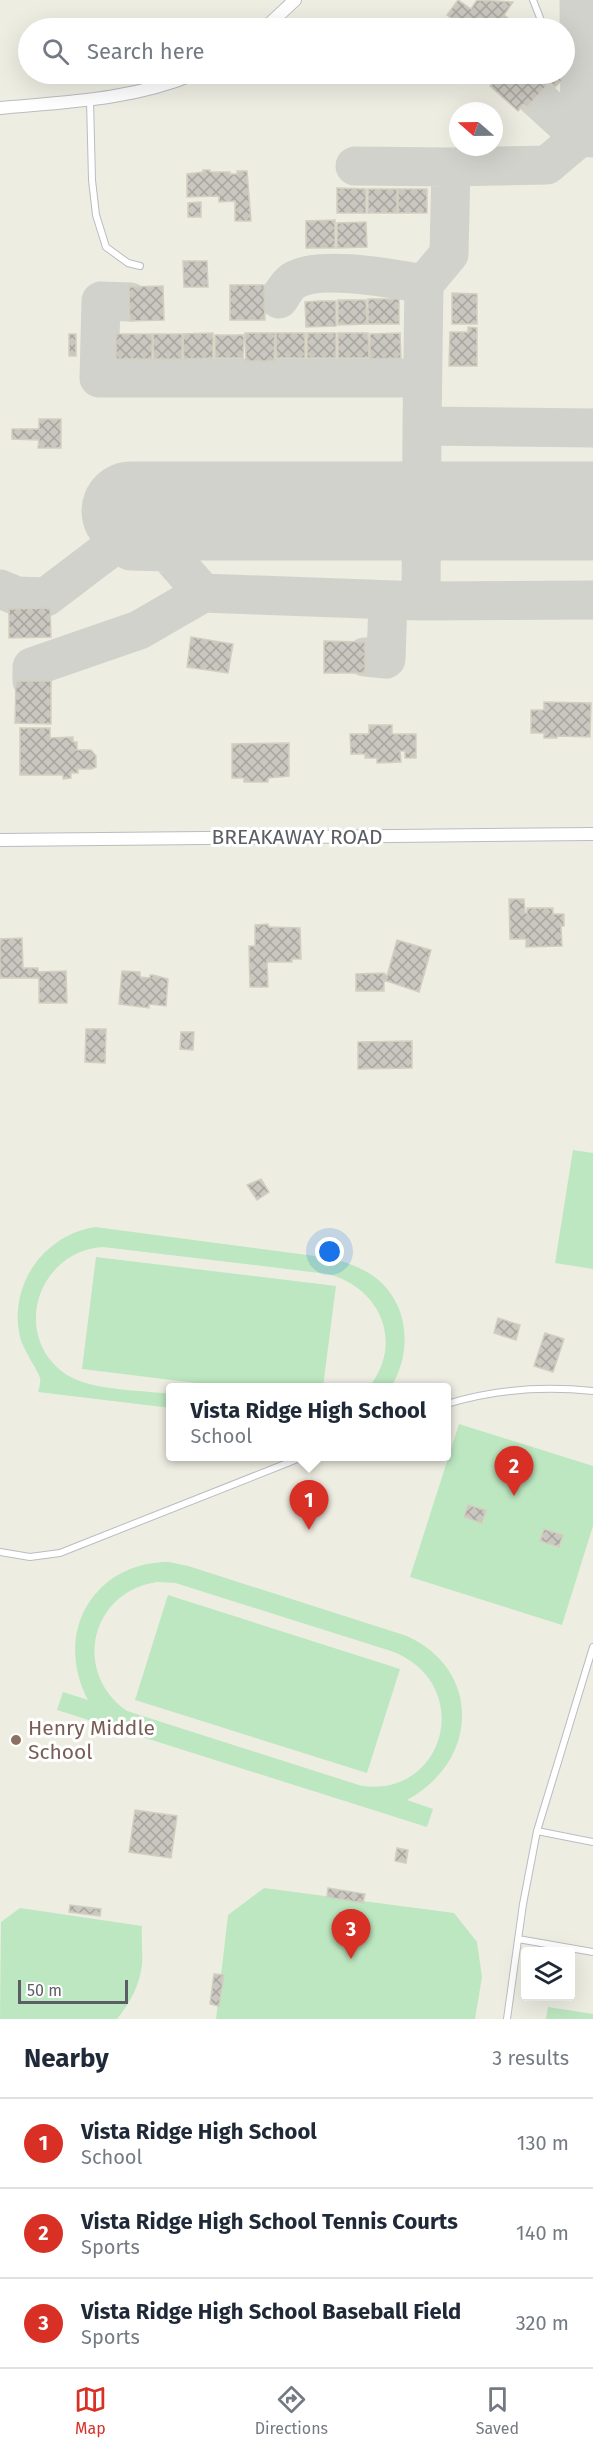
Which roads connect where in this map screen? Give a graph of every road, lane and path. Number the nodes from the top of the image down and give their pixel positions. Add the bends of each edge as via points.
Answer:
1 (295, 0) edge
2 (533, 0) edge
3 (276, 18) edge
4 (540, 18) edge
5 (168, 84) edge
6 (90, 100) junction
7 (0, 108) edge
8 (140, 266) dead end
9 (593, 834) edge
10 (0, 840) edge
11 (593, 1391) edge
12 (451, 1403) edge
13 (292, 1461) edge
14 (0, 1552) edge
15 (593, 1647) edge
16 (537, 1831) junction
17 (593, 1842) edge
18 (518, 1939) junction
19 (593, 1952) edge
20 (507, 2019) edge

1 - 3 street
2 - 4 lane
5 - 6 street
6 - 7 street
6 - 8 lane via 96,214 106,247 128,263
9 - 10 street, BREAKAWAY ROAD
11 - 12 lane via 526,1389 477,1394
13 - 14 lane via 60,1553 30,1557
15 - 16 lane
16 - 17 lane
16 - 18 lane
18 - 19 lane
18 - 20 lane

